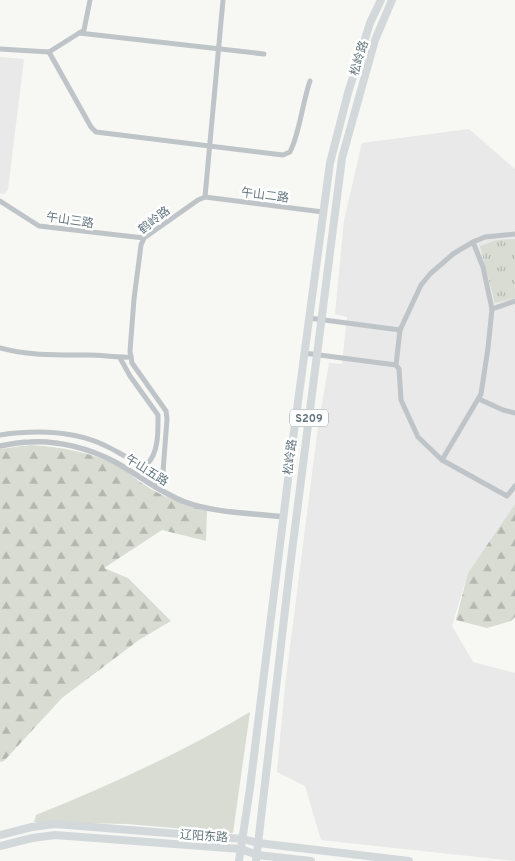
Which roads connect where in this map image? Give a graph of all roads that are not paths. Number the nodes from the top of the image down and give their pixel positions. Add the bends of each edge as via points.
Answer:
1 (90, 0) edge
2 (223, 0) edge
3 (381, 0) edge
4 (392, 0) edge
5 (79, 33) junction
6 (0, 49) edge
7 (218, 49) junction
8 (49, 52) junction
9 (264, 54) dead end
10 (310, 81) dead end
11 (210, 146) junction
12 (205, 197) junction
13 (0, 201) edge
14 (323, 212) junction
15 (515, 234) edge
16 (144, 238) junction
17 (473, 242) junction
18 (515, 301) edge
19 (492, 309) junction
20 (309, 318) junction
21 (322, 320) junction
22 (400, 330) junction
23 (0, 348) edge
24 (304, 353) junction
25 (317, 354) junction
26 (131, 357) junction
27 (120, 358) junction
28 (396, 365) junction
29 (478, 399) junction
30 (515, 413) edge
31 (0, 435) edge
32 (0, 446) edge
33 (442, 460) junction
34 (515, 486) edge
35 (156, 487) junction
36 (283, 516) junction
37 (0, 835) edge
38 (243, 839) junction
39 (258, 843) junction
40 (0, 846) edge
41 (241, 849) junction
42 (257, 858) edge
43 (239, 861) edge
44 (311, 861) edge
45 (409, 861) edge

1 - 5 street via 84,30
2 - 7 street
3 - 14 main road, 松岭路 / S209 via 370,23 348,93 330,163
4 - 21 main road, 松岭路 / S209 via 375,40 342,158
5 - 7 street
5 - 8 street
6 - 8 street
7 - 9 street
7 - 11 street
8 - 11 street via 96,132
10 - 11 street via 290,152 283,155
11 - 12 street
12 - 14 street, 午山二路
12 - 16 street, 鹤岭路
13 - 16 street, 午山三路 via 39,226
14 - 20 main road, 松岭路 / S209
15 - 17 street via 485,237
16 - 26 street, 鹤岭路 via 134,299
17 - 19 street via 483,267
17 - 22 street via 430,274 421,285
18 - 19 street
19 - 29 street
20 - 21 street
20 - 24 main road, 松岭路 / S209
21 - 22 street
21 - 25 main road, 松岭路 / S209
22 - 28 street
23 - 27 street via 50,355
24 - 25 street
24 - 36 main road, 松岭路 / S209
25 - 28 street
25 - 39 main road, 松岭路 / S209
26 - 27 street
26 - 35 street via 166,411 163,472
27 - 31 street via 158,414 155,453 147,464 139,464 102,444 75,436 41,432
28 - 33 street via 401,400 418,437
29 - 30 street
29 - 33 street
32 - 35 street, 午山五路 via 55,443 99,454
33 - 34 street via 507,496
35 - 36 street, 午山五路 via 180,500 206,507
36 - 38 main road, 松岭路 / S209
37 - 38 main road, 辽阳东路 via 56,824
38 - 39 main road, 辽阳东路
38 - 41 main road, 松岭路 / S209
39 - 42 main road, 松岭路 / S209
39 - 45 main road, 辽阳东路
40 - 41 main road, 辽阳东路 via 55,835
41 - 42 main road, 辽阳东路
41 - 43 main road, 松岭路 / S209
42 - 44 main road, 辽阳东路

